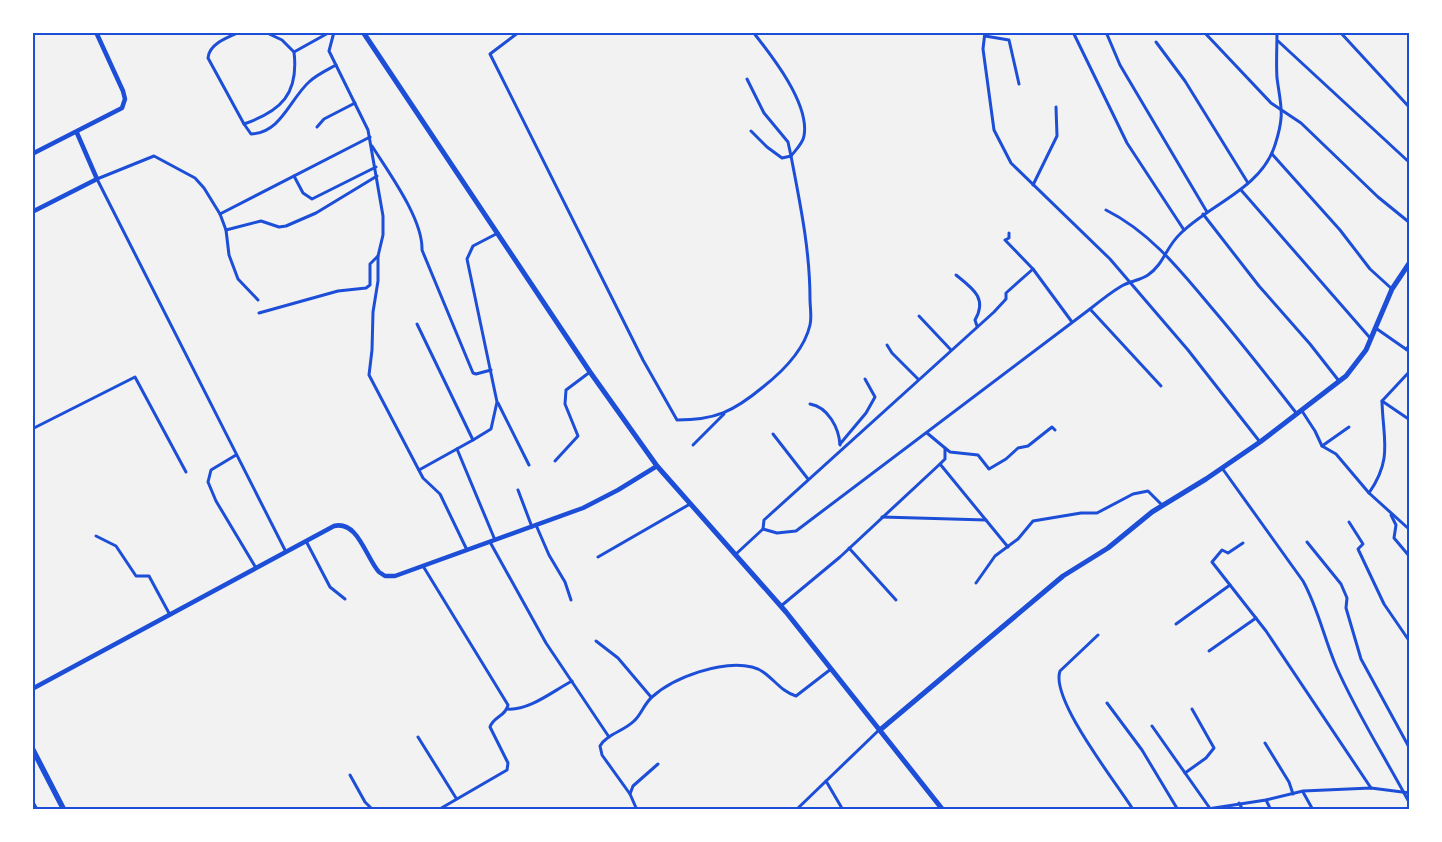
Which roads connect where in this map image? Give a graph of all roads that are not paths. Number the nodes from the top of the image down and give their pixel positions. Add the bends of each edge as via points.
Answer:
1 (96, 32) edge
2 (240, 32) edge
3 (265, 32) edge
4 (332, 32) edge
5 (363, 32) edge
6 (518, 32) edge
7 (753, 32) edge
8 (1073, 32) edge
9 (1106, 32) edge
10 (1204, 32) edge
11 (1277, 32) edge
12 (1340, 32) edge
13 (985, 34) edge
14 (1277, 40) junction
15 (1156, 42) dead end
16 (294, 52) junction
17 (336, 65) junction
18 (747, 79) dead end
19 (1018, 84) dead end
20 (355, 103) junction
21 (1056, 107) dead end
22 (1410, 108) edge
23 (1283, 110) junction
24 (244, 124) junction
25 (316, 127) dead end
26 (751, 131) dead end
27 (77, 133) junction
28 (370, 137) junction
29 (371, 144) junction
30 (32, 154) edge
31 (1272, 154) junction
32 (791, 156) junction
33 (1410, 163) edge
34 (376, 167) junction
35 (294, 176) junction
36 (377, 176) junction
37 (97, 180) junction
38 (1248, 184) junction
39 (1033, 185) junction
40 (1240, 190) junction
41 (1106, 210) dead end
42 (32, 212) edge
43 (1207, 212) junction
44 (220, 214) junction
45 (1203, 214) junction
46 (1410, 223) edge
47 (226, 230) junction
48 (1184, 230) junction
49 (498, 233) junction
50 (1009, 233) dead end
51 (1165, 254) junction
52 (378, 256) junction
53 (1410, 262) edge
54 (1033, 269) junction
55 (956, 275) dead end
56 (1130, 283) junction
57 (1392, 289) junction
58 (258, 300) dead end
59 (1090, 309) junction
60 (259, 313) dead end
61 (919, 316) dead end
62 (1072, 322) junction
63 (417, 324) dead end
64 (978, 326) junction
65 (1377, 329) junction
66 (1371, 340) junction
67 (887, 345) dead end
68 (1410, 345) edge
69 (950, 350) junction
70 (1408, 350) edge
71 (491, 370) junction
72 (1410, 371) edge
73 (590, 372) junction
74 (865, 379) dead end
75 (918, 379) junction
76 (1339, 381) junction
77 (1161, 386) dead end
78 (1382, 401) junction
79 (497, 402) junction
80 (810, 404) dead end
81 (725, 413) junction
82 (1300, 413) junction
83 (1410, 420) edge
84 (1348, 427) dead end
85 (32, 429) edge
86 (1055, 430) dead end
87 (927, 432) junction
88 (773, 434) dead end
89 (474, 440) junction
90 (1260, 442) junction
91 (840, 444) junction
92 (693, 445) dead end
93 (1322, 446) junction
94 (945, 448) junction
95 (457, 449) junction
96 (839, 450) junction
97 (236, 455) junction
98 (555, 461) dead end
99 (940, 464) junction
100 (529, 465) dead end
101 (657, 466) junction
102 (1222, 468) junction
103 (419, 470) junction
104 (186, 472) dead end
105 (808, 479) junction
106 (518, 490) dead end
107 (1368, 493) junction
108 (690, 504) junction
109 (1162, 505) junction
110 (1390, 515) junction
111 (882, 517) junction
112 (986, 520) junction
113 (1349, 522) dead end
114 (534, 526) junction
115 (763, 529) junction
116 (1410, 530) edge
117 (96, 536) dead end
118 (495, 540) junction
119 (306, 541) junction
120 (490, 542) junction
121 (1307, 542) dead end
122 (1243, 543) dead end
123 (1008, 547) junction
124 (849, 548) junction
125 (467, 550) junction
126 (286, 552) junction
127 (736, 554) junction
128 (598, 558) dead end
129 (1410, 558) edge
130 (423, 566) junction
131 (256, 568) junction
132 (976, 583) dead end
133 (1230, 585) junction
134 (345, 599) dead end
135 (571, 600) dead end
136 (896, 600) dead end
137 (781, 606) junction
138 (170, 615) junction
139 (1256, 618) junction
140 (1176, 624) dead end
141 (1098, 635) dead end
142 (596, 641) dead end
143 (1410, 642) edge
144 (1209, 651) dead end
145 (830, 668) junction
146 (572, 681) junction
147 (32, 689) edge
148 (651, 697) junction
149 (1107, 703) dead end
150 (507, 709) junction
151 (1192, 709) dead end
152 (1152, 726) dead end
153 (880, 730) junction
154 (418, 737) dead end
155 (609, 737) junction
156 (1265, 743) dead end
157 (32, 748) edge
158 (1410, 749) edge
159 (658, 764) dead end
160 (1185, 773) junction
161 (350, 775) dead end
162 (826, 781) junction
163 (1371, 788) junction
164 (1303, 791) junction
165 (1404, 792) junction
166 (1410, 793) edge
167 (630, 794) junction
168 (1292, 794) junction
169 (456, 798) junction
170 (1266, 800) junction
171 (32, 803) edge
172 (1239, 803) junction
173 (1410, 804) edge
174 (1209, 807) junction
175 (1132, 809) edge
176 (36, 810) edge
177 (64, 810) edge
178 (373, 810) edge
179 (438, 810) edge
180 (638, 810) edge
181 (796, 810) edge
182 (844, 810) edge
183 (943, 810) edge
184 (1178, 810) edge
185 (1201, 810) edge
186 (1243, 810) edge
187 (1271, 810) edge
188 (1313, 810) edge

1 - 27 street via 125,99 122,108
2 - 24 street via 212,48 208,58
3 - 16 street via 282,40
4 - 16 street
4 - 17 street via 328,49
5 - 49 main road
6 - 81 street via 490,54 663,398 677,420 702,420
7 - 32 street via 796,96 802,115 804,137
8 - 48 street via 1127,143
9 - 43 street via 1120,65
10 - 23 street via 1270,103
11 - 14 street
12 - 22 street
13 - 19 street via 1009,40
13 - 39 street via 983,49 994,130 1011,163
14 - 23 street via 1277,77
14 - 33 street
15 - 38 street via 1185,81
16 - 24 street via 295,70 290,92 278,108
17 - 20 street
17 - 24 street via 308,82 277,123 259,134 251,134
18 - 32 street via 764,113 788,142
20 - 25 street via 324,119
20 - 28 street
21 - 39 street via 1057,136
23 - 31 street
23 - 46 street
26 - 32 street via 782,158
27 - 30 street
27 - 37 street
28 - 29 street
28 - 35 street
29 - 34 street
29 - 71 street via 413,216 423,241 422,250 473,372
31 - 38 street
31 - 57 street via 1370,269
32 - 81 street via 808,254 810,325 801,347 780,372
34 - 35 street via 312,199 303,193
34 - 36 street
35 - 44 street
36 - 47 street via 286,226 261,221
36 - 52 street via 383,216
37 - 42 street
37 - 44 street via 137,161 159,157 200,182
37 - 97 street
38 - 40 street
39 - 56 street via 1091,239
40 - 43 street
40 - 66 street
41 - 51 street via 1123,219
43 - 45 street
44 - 47 street
45 - 48 street
45 - 76 street
47 - 58 street via 229,255 238,279
48 - 51 street
49 - 71 street via 473,246 467,259
49 - 73 main road
50 - 54 street via 1005,240
51 - 56 street via 1164,260 1154,270
51 - 82 street
52 - 60 street via 370,264 370,285 366,288 338,291
52 - 103 street via 368,373
53 - 57 main road
54 - 62 street
54 - 64 street via 1006,293 1006,299
55 - 64 street via 975,291 979,299 980,312 975,320
56 - 59 street
56 - 90 street
57 - 65 main road
59 - 62 street
59 - 77 street
61 - 69 street
62 - 87 street
63 - 89 street
64 - 69 street
65 - 66 main road
65 - 70 street
66 - 76 main road via 1361,358
67 - 75 street
68 - 70 street
69 - 75 street
71 - 79 street
72 - 78 street
73 - 98 street via 566,390 565,404 578,436
73 - 101 main road
74 - 91 street via 875,397
75 - 96 street
76 - 82 main road
78 - 83 street
78 - 107 street via 1387,450 1379,478
79 - 89 street via 490,430
79 - 100 street
80 - 91 street via 818,405 833,422
81 - 92 street
82 - 90 main road
82 - 93 street
84 - 93 street
85 - 104 street via 135,377
86 - 94 street via 1052,426 1028,446 1018,448 989,469 978,455 950,452
87 - 94 street
87 - 115 street via 796,531 777,533
88 - 105 street
89 - 95 street
90 - 102 main road
91 - 96 street
93 - 107 street via 1336,454
94 - 99 street via 946,459
95 - 103 street
95 - 118 street
96 - 105 street
97 - 126 street
97 - 131 street via 210,470 208,482
99 - 111 street
99 - 112 street
101 - 108 main road
101 - 114 street via 583,508
102 - 109 main road
102 - 165 street via 1303,581 1313,599 1336,666 1369,733
103 - 125 street via 440,494
105 - 115 street via 764,520
106 - 114 street
107 - 110 street
108 - 127 main road
108 - 128 street
109 - 123 street via 1148,491 1133,494 1097,513 1033,521 1026,532
109 - 153 main road via 1108,548 1050,587
110 - 116 street
110 - 129 street via 1396,525 1394,538
111 - 112 street
111 - 124 street
112 - 123 street
113 - 143 street via 1360,536 1363,544 1358,549 1379,595
114 - 118 street
114 - 135 street via 565,582
115 - 127 street
117 - 138 street via 116,546 136,576 148,576
118 - 120 street
119 - 126 street
119 - 130 street via 334,526 344,526 354,533 375,568 383,575 395,576
119 - 134 street via 330,586
120 - 125 street
120 - 146 street via 520,599
121 - 158 street via 1341,584 1361,658
122 - 133 street via 1228,553 1222,550 1212,562
123 - 132 street via 995,556
124 - 136 street
124 - 137 street
125 - 130 street
126 - 131 street
127 - 137 main road
130 - 150 street via 506,699
131 - 138 street
133 - 139 street
133 - 140 street
137 - 145 main road
138 - 147 street
139 - 144 street
139 - 163 street
141 - 175 street via 1060,671 1058,686 1068,711
142 - 148 street via 618,658
145 - 148 street via 796,696 789,694 764,672 742,666 712,667
145 - 153 main road
146 - 150 street via 527,706
146 - 155 street
148 - 155 street via 635,721
149 - 184 street via 1142,750
150 - 169 street via 490,725 508,762 507,770
151 - 160 street via 1214,748
152 - 160 street
153 - 162 street
153 - 183 main road
154 - 169 street
155 - 167 street via 601,745 600,752
156 - 168 street via 1289,782
157 - 177 highway
159 - 167 street via 633,786
160 - 174 street
161 - 178 street
162 - 181 street
162 - 182 street
163 - 164 street
163 - 165 street
164 - 168 street
164 - 188 street
165 - 166 street
165 - 173 street
167 - 180 street
168 - 170 street
169 - 179 street
170 - 172 street
170 - 187 street
171 - 176 highway
172 - 174 street
172 - 186 street
174 - 185 street

